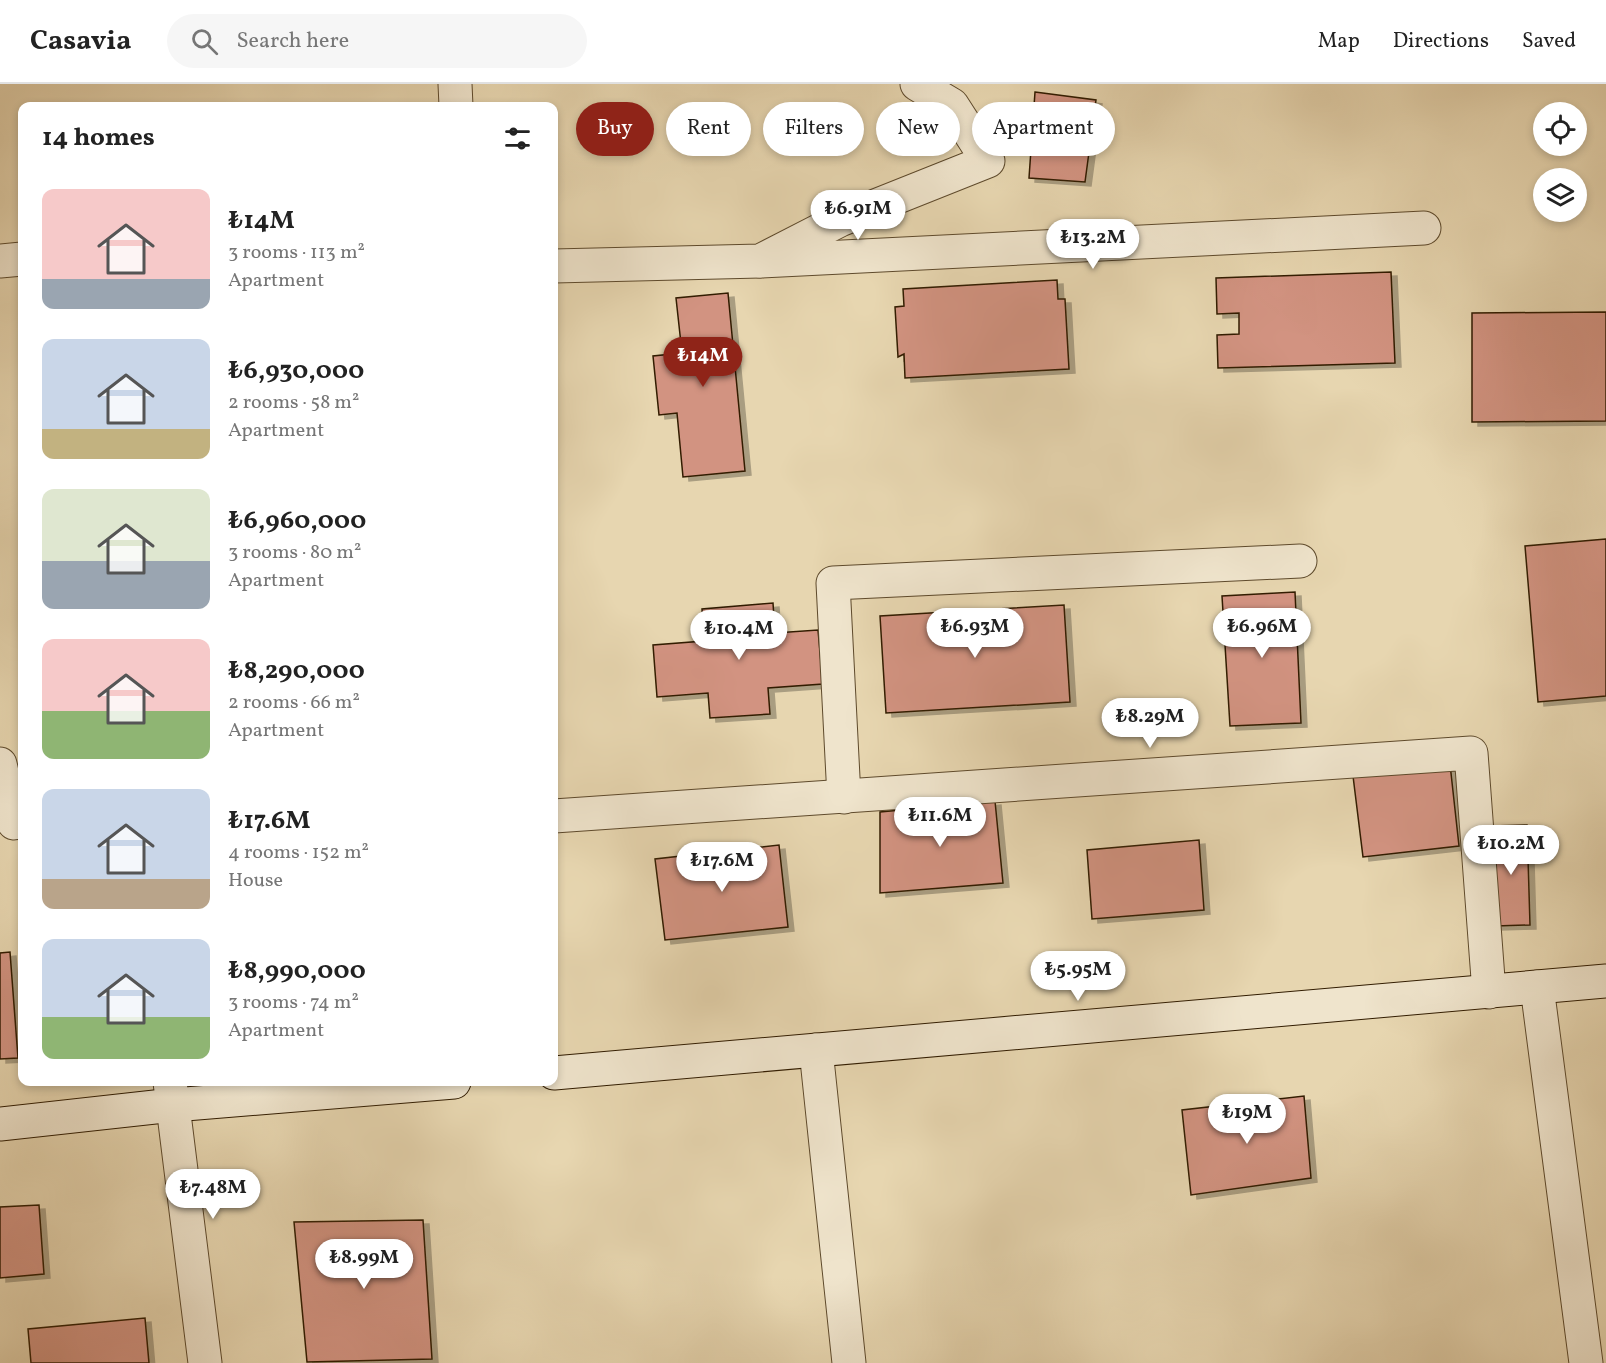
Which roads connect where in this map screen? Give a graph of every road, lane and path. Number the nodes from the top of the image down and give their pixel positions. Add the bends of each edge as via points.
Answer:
1 (455, 84) edge
2 (917, 84) edge
3 (456, 102) edge
4 (1424, 228) dead end
5 (18, 259) edge
6 (0, 261) edge
7 (760, 261) junction
8 (558, 266) edge
9 (1300, 561) dead end
10 (0, 764) edge
11 (844, 796) junction
12 (558, 816) edge
13 (12, 823) edge
14 (1606, 981) edge
15 (1537, 987) junction
16 (1489, 992) junction
17 (816, 1050) junction
18 (558, 1073) edge
19 (351, 1086) edge
20 (172, 1093) edge
21 (0, 1124) edge
22 (205, 1363) edge
23 (849, 1363) edge
24 (1586, 1363) edge

1 - 3 street
2 - 7 street via 952,105 988,161 840,220
4 - 7 street
5 - 6 street
7 - 8 street
9 - 11 street via 834,583
10 - 13 street
11 - 12 street
11 - 16 street via 1471,753
14 - 15 street
15 - 16 street
15 - 24 street
16 - 17 street
17 - 18 street
17 - 23 street
19 - 20 street
20 - 21 street
20 - 22 street

